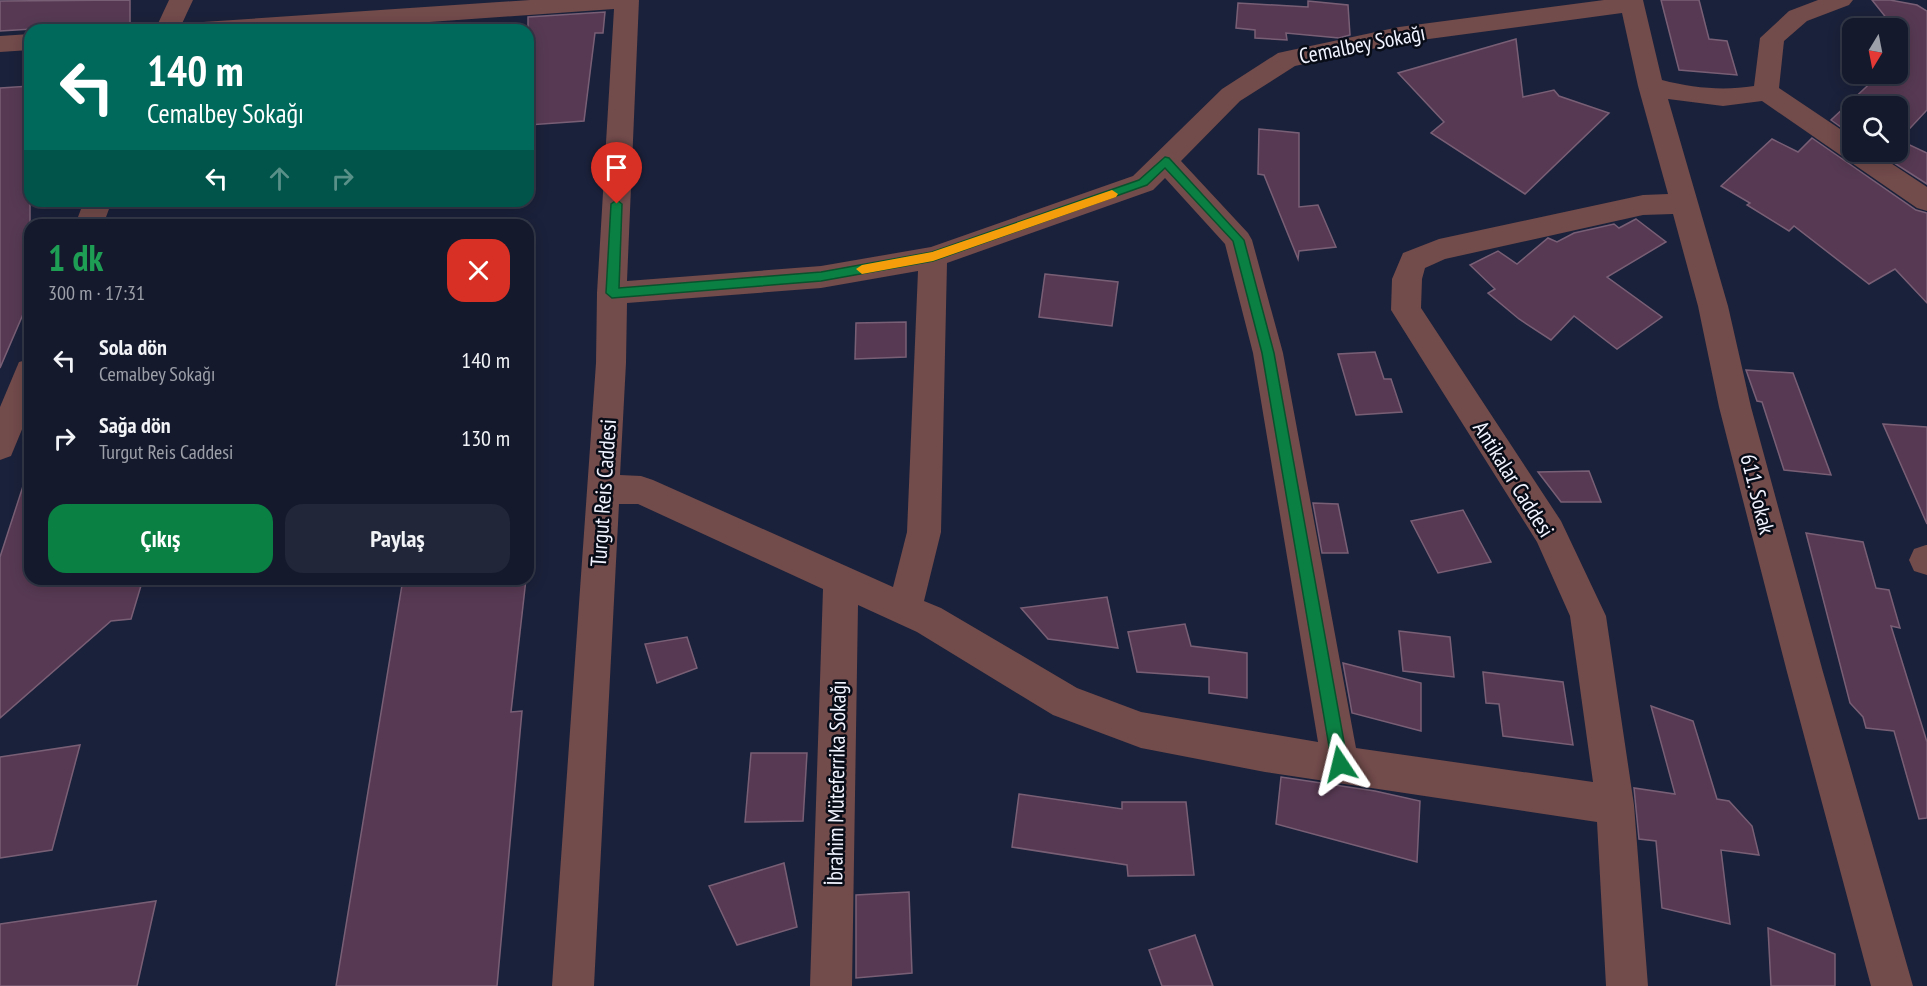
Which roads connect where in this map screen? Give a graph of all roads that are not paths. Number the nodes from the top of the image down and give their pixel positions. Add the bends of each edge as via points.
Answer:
1 (181, 0) edge
2 (1841, 0) edge
3 (627, 1) edge
4 (1631, 2) edge
5 (170, 24) edge
6 (291, 24) edge
7 (24, 42) edge
8 (0, 44) edge
9 (1651, 86) junction
10 (1766, 91) junction
11 (1842, 143) edge
12 (1165, 161) junction
13 (1870, 162) edge
14 (1927, 201) edge
15 (1684, 204) junction
16 (933, 257) junction
17 (612, 293) junction
18 (24, 386) edge
19 (0, 446) edge
20 (604, 489) junction
21 (841, 580) junction
22 (905, 608) junction
23 (1340, 764) junction
24 (1615, 805) junction
25 (573, 986) edge
26 (831, 986) edge
27 (1627, 986) edge
28 (1892, 986) edge

1 - 5 street
2 - 10 street via 1798,16 1772,38
3 - 6 street
3 - 17 street, Turgut Reis Caddesi
4 - 9 street, 611. Sokak
4 - 12 street, Cemalbey Sokağı via 1399,35 1287,59 1231,95
7 - 8 street
9 - 10 street via 1677,93 1732,96
9 - 15 street, 611. Sokak
10 - 11 street
12 - 16 street, Cemalbey Sokağı via 1143,183
12 - 23 street via 1238,240 1268,353
13 - 14 street
15 - 24 street, Antikalar Caddesi via 1643,205 1439,250 1413,261 1407,279 1406,310 1550,532 1588,616
15 - 28 street, 611. Sokak via 1802,661
16 - 17 street, Cemalbey Sokağı via 821,277
16 - 22 street via 924,532
17 - 20 street, Turgut Reis Caddesi
18 - 19 street
20 - 21 street via 641,490
20 - 25 street, Turgut Reis Caddesi
21 - 22 street
21 - 26 street, İbrahim Müteferrika Sokağı
22 - 23 street via 1066,702 1141,730
23 - 24 street
24 - 27 street, Antikalar Caddesi

